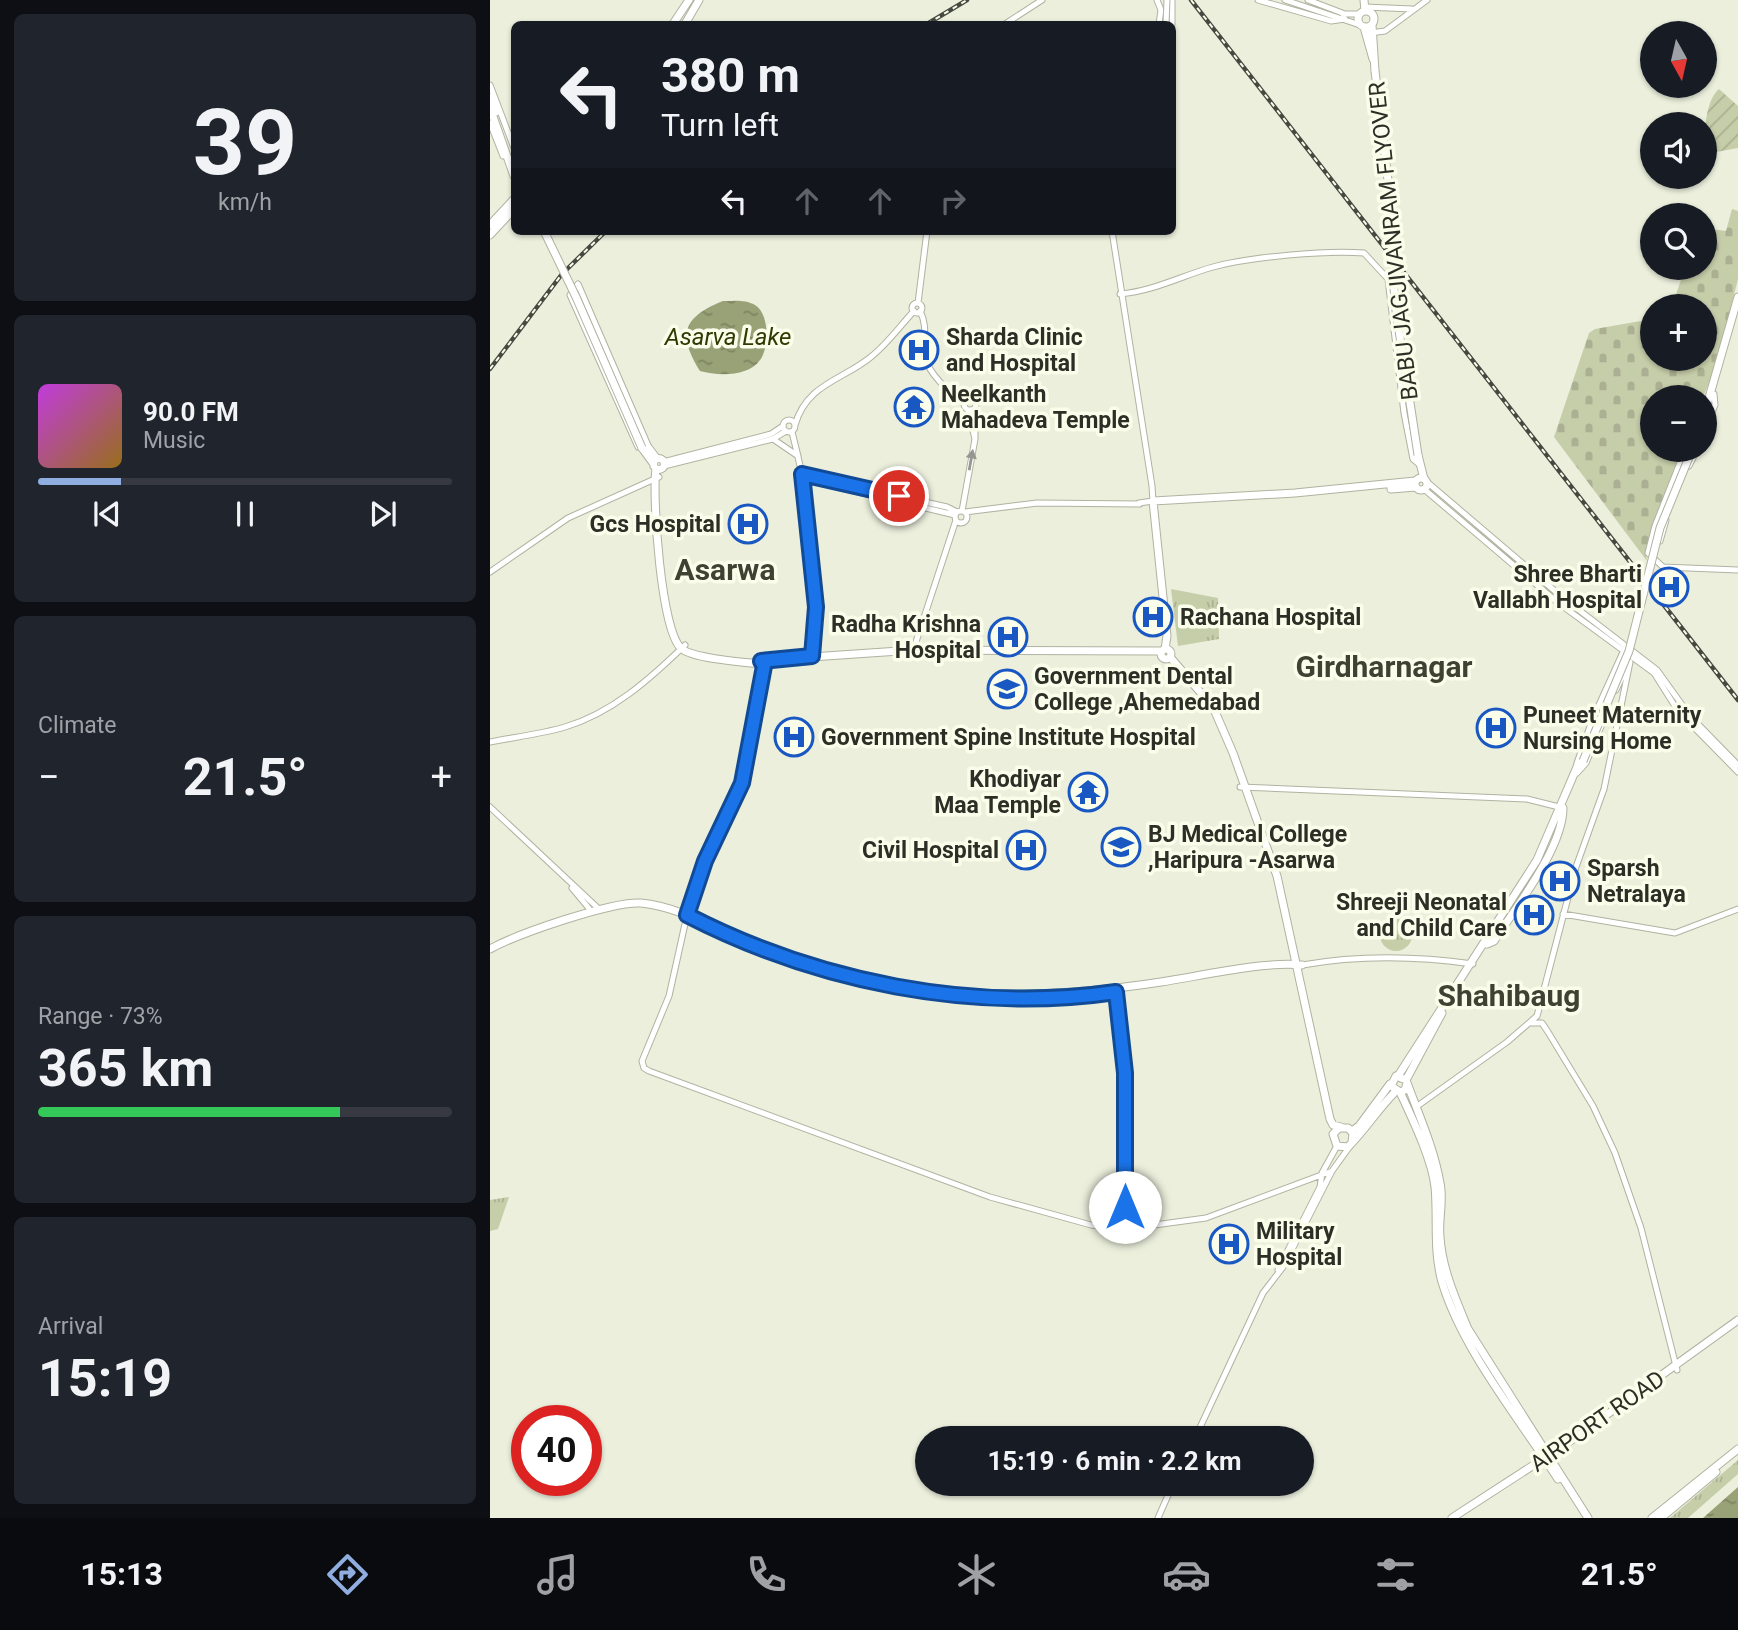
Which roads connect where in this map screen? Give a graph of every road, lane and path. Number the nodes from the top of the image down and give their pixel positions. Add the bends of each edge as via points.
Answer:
1 (689, 0) edge
2 (699, 0) edge
3 (1042, 0) edge
4 (1258, 0) edge
5 (1286, 0) edge
6 (1308, 0) edge
7 (1427, 0) edge
8 (1170, 2) edge
9 (1158, 3) edge
10 (1366, 7) edge
11 (1412, 9) junction
12 (1345, 16) junction
13 (675, 21) edge
14 (687, 21) edge
15 (1010, 21) edge
16 (1159, 21) edge
17 (1167, 21) edge
18 (1172, 21) edge
19 (1367, 29) junction
20 (490, 85) edge
21 (490, 97) edge
22 (490, 108) edge
23 (490, 123) edge
24 (511, 140) edge
25 (511, 156) edge
26 (511, 168) edge
27 (511, 176) edge
28 (511, 202) edge
29 (511, 212) edge
30 (490, 225) edge
31 (490, 235) edge
32 (548, 235) edge
33 (926, 235) edge
34 (1113, 235) edge
35 (1120, 294) junction
36 (1738, 297) edge
37 (1738, 309) edge
38 (917, 311) junction
39 (1715, 385) edge
40 (1716, 385) edge
41 (965, 400) junction
42 (975, 408) junction
43 (968, 410) junction
44 (799, 413) junction
45 (789, 420) junction
46 (795, 425) junction
47 (787, 430) junction
48 (773, 439) junction
49 (975, 439) junction
50 (646, 450) junction
51 (717, 451) junction
52 (798, 456) junction
53 (1419, 461) junction
54 (1685, 462) edge
55 (1686, 462) edge
56 (1687, 462) edge
57 (657, 471) junction
58 (802, 476) junction
59 (1421, 483) junction
60 (1155, 502) junction
61 (960, 516) junction
62 (1738, 570) edge
63 (490, 572) edge
64 (683, 647) junction
65 (1624, 649) junction
66 (913, 652) junction
67 (1166, 653) junction
68 (1632, 657) junction
69 (812, 658) junction
70 (764, 663) junction
71 (490, 742) edge
72 (1738, 765) edge
73 (1577, 771) junction
74 (1738, 772) edge
75 (1242, 787) junction
76 (1561, 807) junction
77 (490, 809) edge
78 (1738, 909) edge
79 (596, 911) junction
80 (1563, 914) junction
81 (687, 915) junction
82 (490, 949) edge
83 (1472, 964) junction
84 (1298, 966) junction
85 (1116, 990) junction
86 (1539, 1008) junction
87 (1530, 1023) junction
88 (1542, 1023) junction
89 (1398, 1076) junction
90 (1407, 1082) junction
91 (1390, 1084) junction
92 (1397, 1092) junction
93 (1413, 1109) junction
94 (1345, 1128) junction
95 (1333, 1134) junction
96 (1351, 1143) junction
97 (1337, 1146) junction
98 (1332, 1171) junction
99 (1322, 1173) junction
100 (1125, 1229) junction
101 (1278, 1270) junction
102 (1738, 1322) edge
103 (1676, 1368) junction
104 (1201, 1426) edge
105 (1738, 1449) edge
106 (1738, 1454) edge
107 (1548, 1458) junction
108 (1168, 1496) edge
109 (1158, 1518) edge
110 (1452, 1518) edge
111 (1458, 1518) edge
112 (1586, 1518) edge
113 (1652, 1518) edge
114 (1661, 1518) edge

1 - 13 main road
2 - 14 main road
3 - 15 street
4 - 12 street via 1331,20
5 - 12 street
6 - 12 street
7 - 11 street
8 - 9 street
8 - 17 street, bridge
8 - 18 street
9 - 16 street
10 - 11 street
10 - 12 street
10 - 19 main road
10 - 19 main road
11 - 19 street via 1385,31
12 - 19 street
19 - 53 main road, BABU JAGJIVANRAM FLYOVER, bridge via 1395,239 1396,311
20 - 24 street
21 - 25 main road
22 - 26 main road
23 - 27 street
28 - 30 main road
29 - 31 main road
32 - 50 main road, bridge
33 - 38 street via 918,303 922,306
34 - 35 street
35 - 53 street via 1147,291 1238,261 1364,253 1388,279 1404,413 1413,459
35 - 60 street
36 - 39 main road
37 - 40 main road
38 - 41 street via 925,323 925,359 953,395
38 - 44 street via 872,356 829,381
41 - 42 street via 974,399
41 - 43 street
42 - 43 street
42 - 49 street
43 - 49 street
44 - 45 street
44 - 46 street
45 - 46 street
45 - 47 street
46 - 47 street
47 - 48 street
47 - 51 street
47 - 52 street
48 - 51 street
48 - 52 street
61 -> 49 street
50 - 50 street via 639,450 572,301 571,292 578,284 638,417
50 - 57 main road
51 - 57 street
51 - 57 street
52 - 58 street
53 - 59 main road, BABU JAGJIVANRAM FLYOVER
54 - 62 street via 1655,526 1648,553 1663,567
55 - 73 main road, bridge via 1651,548 1627,650
56 - 62 street via 1656,557 1672,566
57 - 63 street via 568,518
57 - 64 main road via 670,631
58 - 61 street
58 - 69 street via 816,607
59 - 60 main road
59 - 65 street
60 - 61 street via 1037,503
60 - 67 main road
61 - 66 street
64 - 70 main road
64 - 71 street via 651,680 587,717 566,727
65 - 68 street
65 - 73 street via 1577,758
66 - 67 main road
66 - 69 main road
67 - 75 main road via 1210,709
68 - 72 street via 1657,670 1690,716
68 - 73 street via 1586,763
68 - 74 street via 1654,673 1678,711
68 - 80 street via 1604,789
69 - 70 main road
70 - 81 main road via 742,783 705,861
73 - 76 main road
75 - 76 street via 1527,799
75 - 84 main road
76 - 83 main road via 1537,860
76 - 83 main road via 1539,861
77 - 79 street
78 - 80 street via 1666,934
79 - 81 main road via 642,903
79 - 82 main road
80 - 86 street
81 - 85 main road via 775,953 882,982 990,995
81 - 100 street via 670,993 642,1061 646,1070 990,1197 1091,1225
83 - 84 street via 1378,958
83 - 89 main road
83 - 90 main road
84 - 85 main road
84 - 94 main road via 1330,1119 1333,1125
84 - 95 main road via 1326,1121
85 - 100 street via 1125,1073
86 - 87 street
86 - 88 street
87 - 88 street
87 - 93 street
88 - 103 street via 1593,1106 1615,1153 1642,1228
89 - 90 main road
89 - 91 main road
90 - 92 main road via 1405,1090
90 - 93 main road
91 - 92 main road
91 - 94 main road via 1360,1126 1352,1131
92 - 93 main road
92 - 96 main road
93 - 107 main road via 1435,1183 1434,1237 1442,1283 1469,1342
94 - 95 main road
94 - 96 main road via 1353,1133
95 - 97 main road
96 - 97 main road
96 - 98 street
97 - 99 street
98 - 99 street
98 - 101 street
99 - 100 street via 1206,1218
99 - 101 street via 1320,1187
101 - 104 street
102 - 103 main road, AIRPORT ROAD
103 - 107 main road, AIRPORT ROAD
105 - 113 main road
106 - 114 main road
107 - 110 main road, AIRPORT ROAD
107 - 111 main road, AIRPORT ROAD
107 - 112 main road
108 - 109 street

